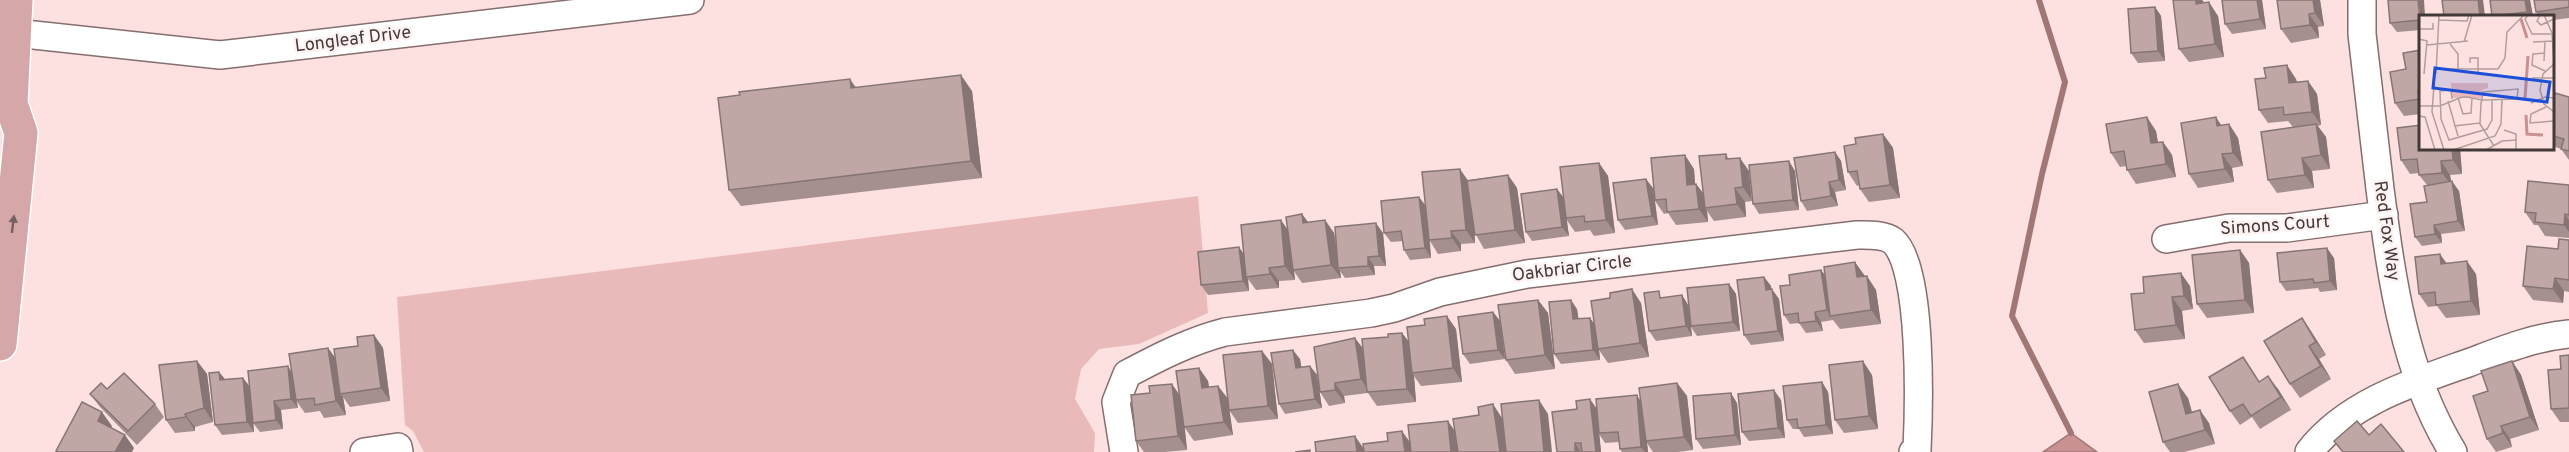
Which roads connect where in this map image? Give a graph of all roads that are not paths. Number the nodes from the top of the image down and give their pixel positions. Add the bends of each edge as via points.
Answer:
1 (16, 0) edge
2 (690, 0) edge
3 (2362, 0) edge
4 (15, 33) junction
5 (6, 111) edge
6 (2384, 215) junction
7 (2166, 239) dead end
8 (1, 322) edge
9 (2569, 334) edge
10 (2418, 381) junction
11 (364, 452) edge
12 (399, 452) edge
13 (1124, 452) edge
14 (1913, 452) edge
15 (2310, 452) edge
16 (2453, 452) edge

1 - 4 main road
2 - 4 street, Longleaf Drive via 220,55
3 - 6 street, Red Fox Way via 2362,34
4 - 5 main road
8 -> 5 main road via 21,133
6 - 7 street, Simons Court via 2287,228 2229,228
6 - 10 street, Red Fox Way via 2400,323
9 - 10 street via 2506,347
10 - 15 street via 2361,408 2322,436
10 - 16 street, Red Fox Way
11 - 12 street via 398,447
13 - 14 street, Oakbriar Circle via 1116,402 1126,374 1203,337 1394,308 1440,292 1527,274 1874,235 1892,241 1907,261 1917,337 1919,393 1917,450

